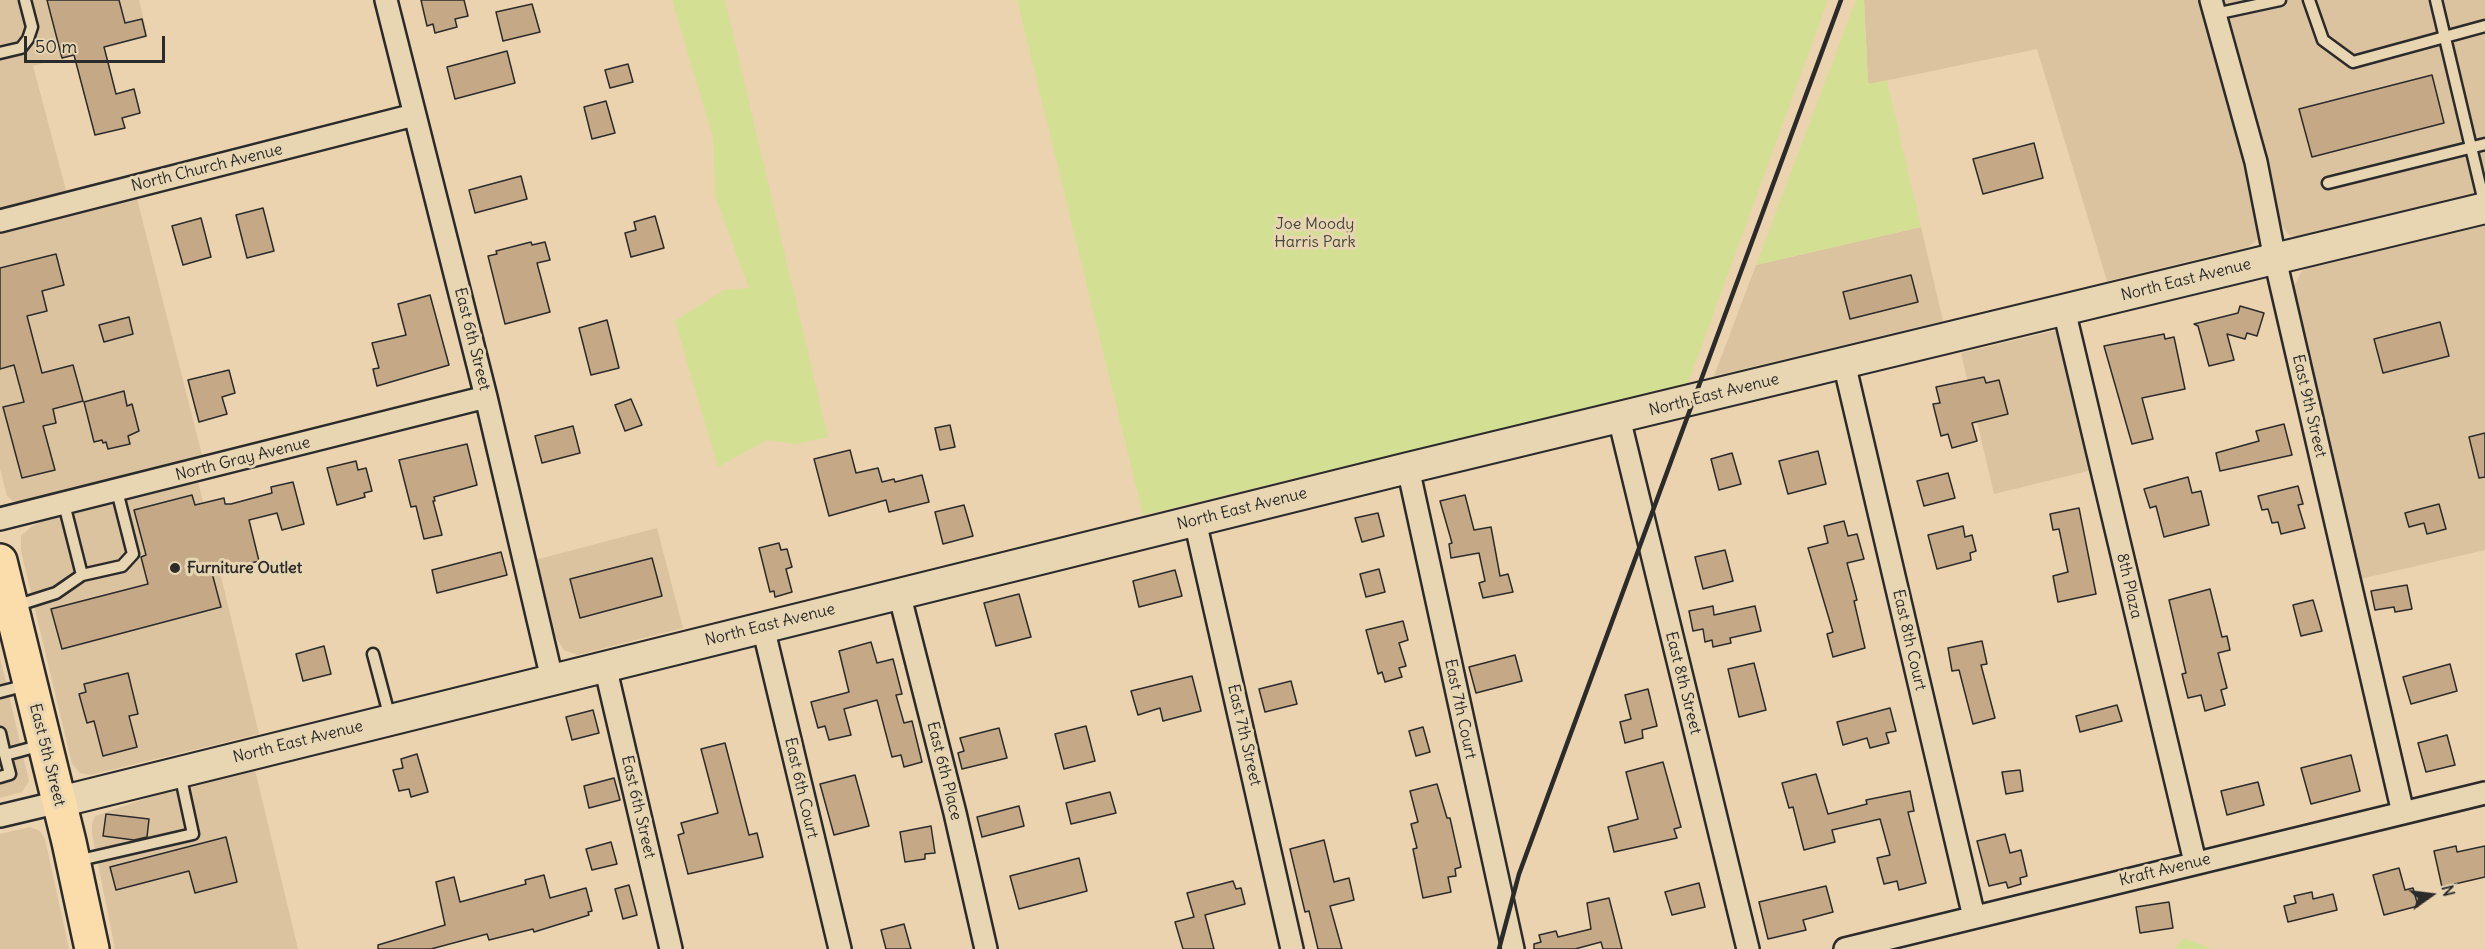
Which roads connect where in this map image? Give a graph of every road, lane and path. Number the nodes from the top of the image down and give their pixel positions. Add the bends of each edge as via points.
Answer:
1 (25, 0) edge
2 (386, 0) edge
3 (2280, 0) edge
4 (2309, 0) edge
5 (2436, 0) edge
6 (2212, 7) edge
7 (2485, 26) edge
8 (2444, 38) junction
9 (0, 53) edge
10 (414, 115) junction
11 (2485, 144) edge
12 (2471, 147) junction
13 (2328, 183) dead end
14 (2485, 207) edge
15 (0, 222) edge
16 (2275, 259) junction
17 (2064, 310) junction
18 (1844, 363) junction
19 (486, 397) junction
20 (1619, 418) junction
21 (1408, 468) junction
22 (117, 490) junction
23 (64, 504) junction
24 (0, 519) edge
25 (1195, 521) junction
26 (82, 575) junction
27 (5, 587) edge
28 (899, 593) junction
29 (763, 627) junction
30 (373, 654) dead end
31 (606, 666) junction
32 (552, 679) junction
33 (15, 688) edge
34 (390, 718) junction
35 (1, 738) edge
36 (45, 744) junction
37 (5, 754) junction
38 (179, 771) junction
39 (0, 777) edge
40 (2485, 793) edge
41 (59, 802) junction
42 (2403, 813) junction
43 (0, 816) edge
44 (73, 862) junction
45 (2194, 862) junction
46 (1974, 917) junction
47 (667, 948) edge
48 (1857, 948) edge
49 (92, 949) edge
50 (840, 949) edge
51 (986, 949) edge
52 (1292, 949) edge
53 (1513, 949) edge
54 (1748, 949) edge

1 - 9 lane via 32,27 28,39 21,48
2 - 10 street, East 6th Street
3 - 6 lane
4 - 8 lane via 2323,39 2353,62
5 - 8 lane
6 - 16 street, East 9th Street via 2256,162
7 - 8 lane
8 - 12 lane
10 - 15 street, North Church Avenue
10 - 19 street, East 6th Street
11 - 12 lane
12 - 13 lane
12 - 14 lane
14 - 16 main road, North East Avenue
16 - 17 main road, North East Avenue
16 - 42 street, East 9th Street
17 - 18 main road, North East Avenue
17 - 45 street, 8th Plaza
18 - 20 main road, North East Avenue
18 - 46 street, East 8th Court
19 - 22 street, North Gray Avenue
19 - 32 street, East 6th Street
20 - 21 main road, North East Avenue
20 - 54 street, East 8th Street
21 - 25 main road, North East Avenue
21 - 53 street, East 7th Court
22 - 23 street, North Gray Avenue
22 - 26 lane via 133,554 122,566
23 - 24 street, North Gray Avenue
23 - 26 lane
25 - 28 main road, North East Avenue
25 - 52 street, East 7th Street
26 - 27 lane via 56,593
27 - 33 main road, East 5th Street
28 - 29 main road, North East Avenue
28 - 51 street, East 6th Place
29 - 31 main road, North East Avenue
29 - 50 street, East 6th Court
30 - 34 lane
31 - 32 main road, North East Avenue
31 - 47 street, East 6th Street
32 - 34 main road, North East Avenue
33 - 36 main road, East 5th Street
34 - 38 main road, North East Avenue
35 - 37 lane
36 - 37 lane
36 - 41 main road, East 5th Street
37 - 39 lane via 10,774
38 - 41 main road, North East Avenue
38 - 44 lane via 193,834
40 - 42 street, Kraft Avenue
41 - 43 street, North East Avenue
41 - 44 main road, East 5th Street
42 - 45 street, Kraft Avenue
44 - 49 main road, East 5th Street
45 - 46 street, Kraft Avenue
46 - 48 street, Kraft Avenue

